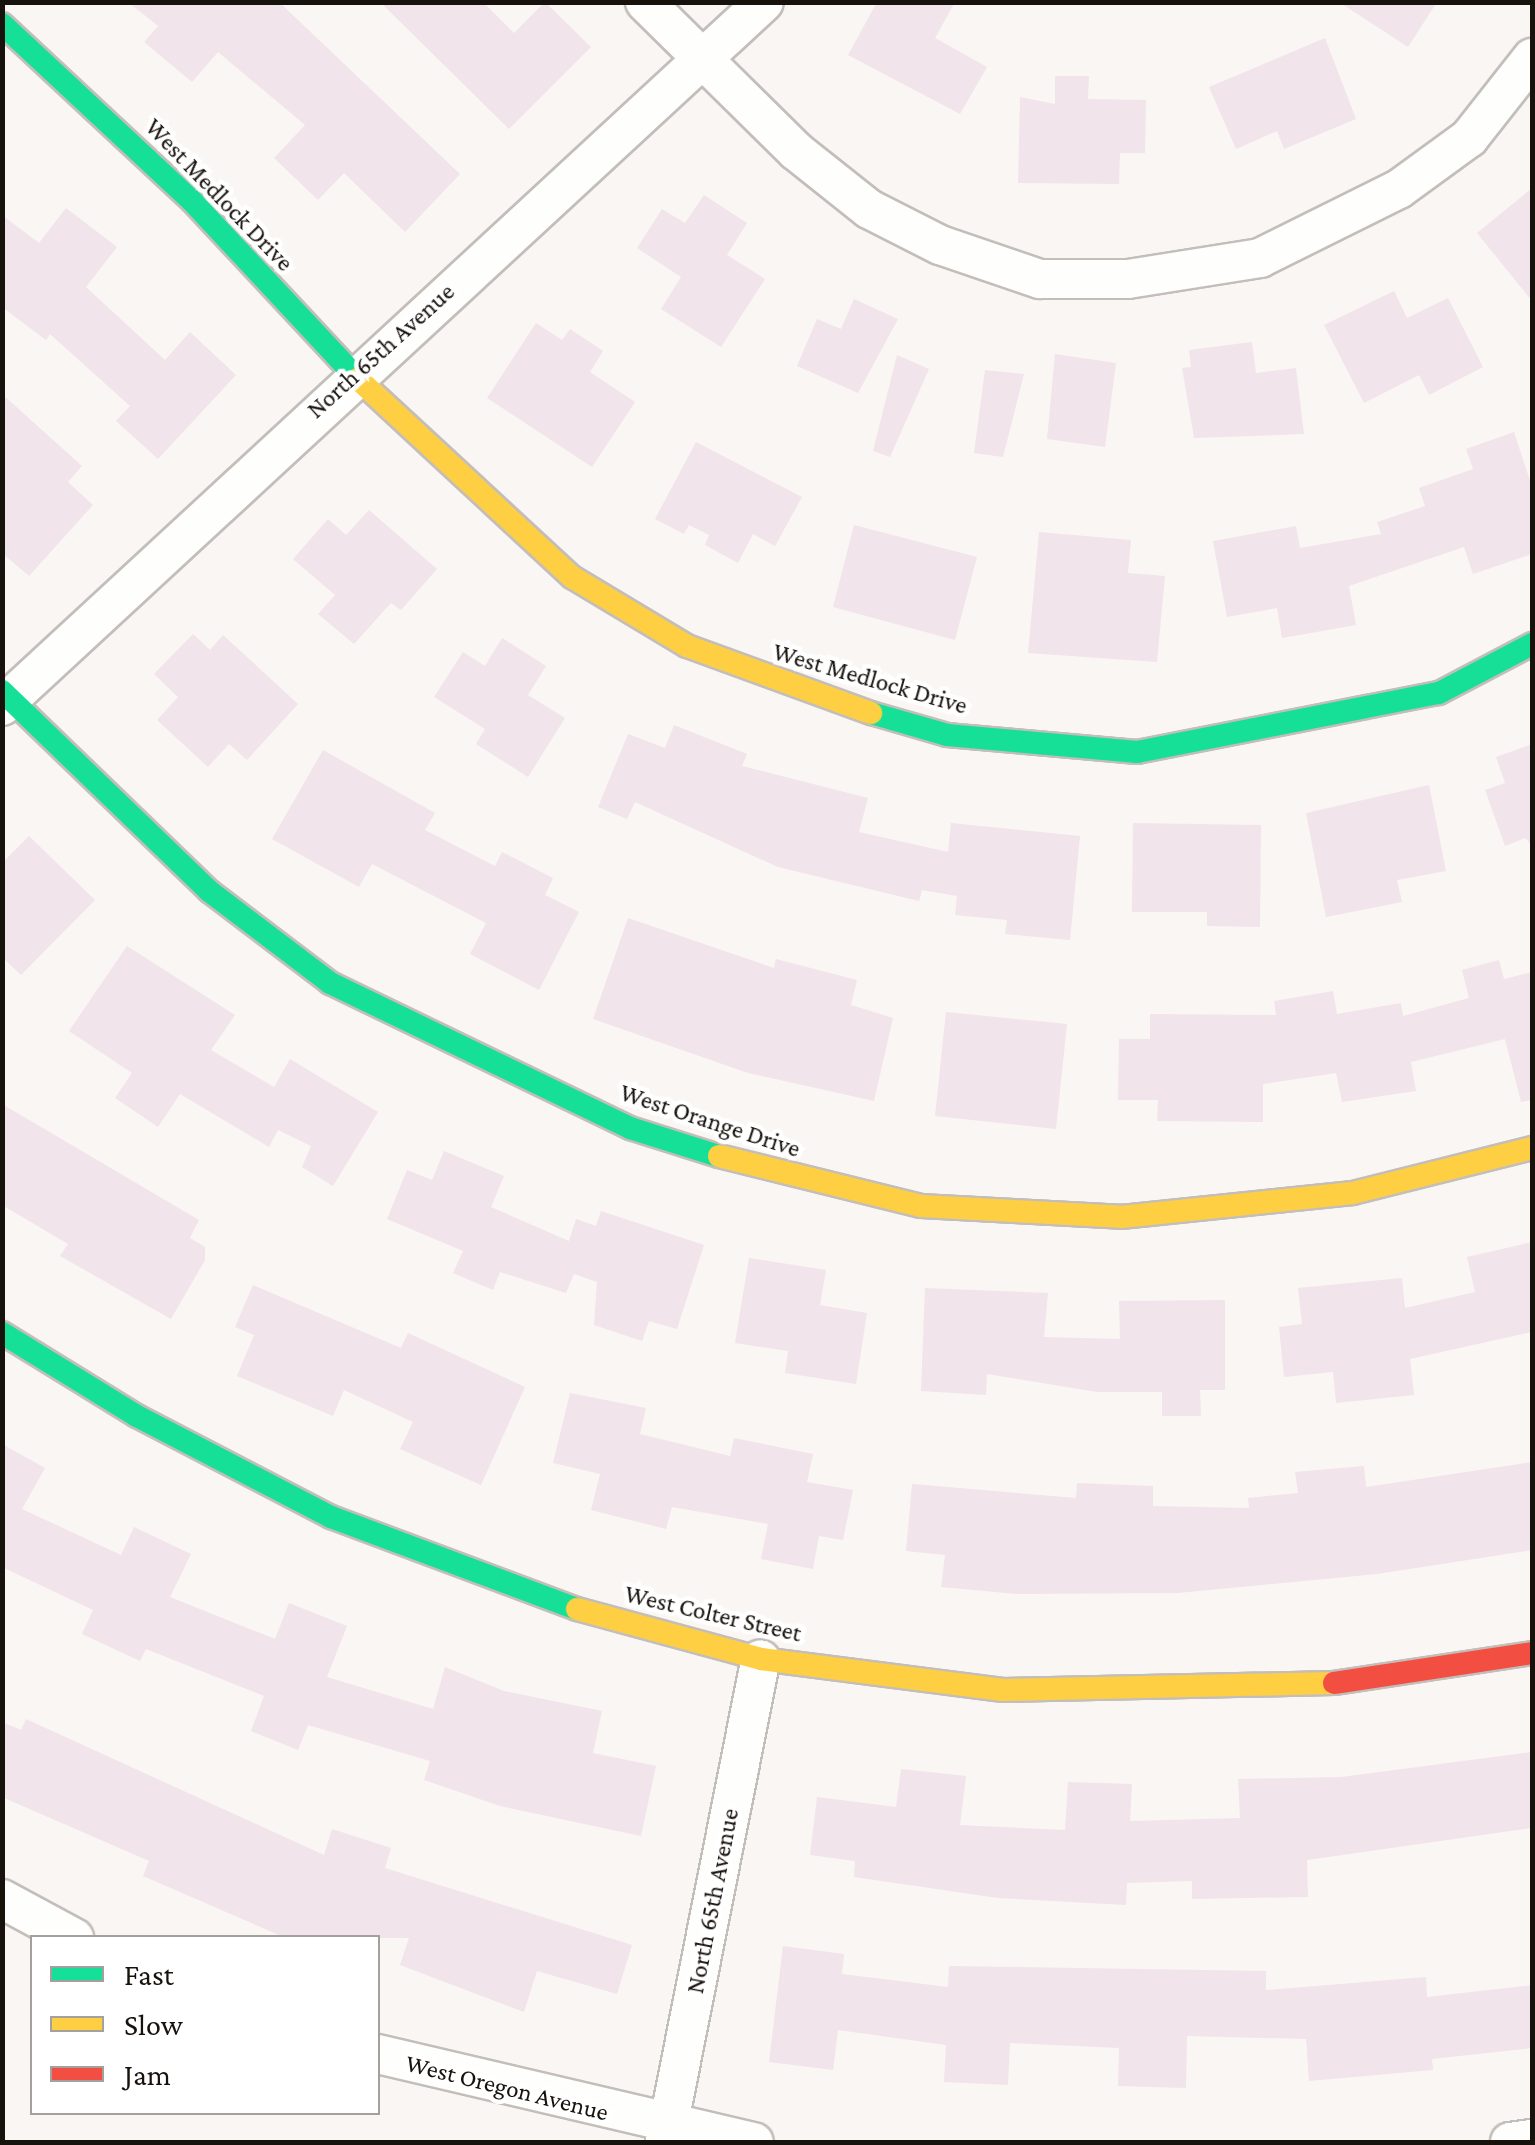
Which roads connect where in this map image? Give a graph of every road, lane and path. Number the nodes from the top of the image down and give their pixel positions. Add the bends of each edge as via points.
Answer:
1 (645, 2) edge
2 (764, 2) edge
3 (2, 24) edge
4 (1532, 58) edge
5 (702, 62) junction
6 (353, 375) junction
7 (1532, 644) edge
8 (5, 699) edge
9 (1532, 1148) edge
10 (2, 1332) edge
11 (1532, 1652) edge
12 (761, 1659) junction
13 (2, 1899) edge
14 (68, 1935) edge
15 (380, 2055) edge
16 (666, 2135) edge
17 (1532, 2139) edge
18 (754, 2142) edge
19 (1510, 2142) edge

1 - 5 street
2 - 5 street, North 65th Avenue
3 - 6 street, West Medlock Drive via 192,201
4 - 5 street via 1469,138 1398,189 1260,258 1128,279 1040,278 887,218 796,151
5 - 6 street, North 65th Avenue
6 - 7 street, West Medlock Drive via 589,587 688,646 796,692 947,735 1137,752 1439,693
6 - 8 street, North 65th Avenue
8 - 9 street, West Orange Drive via 210,890 330,983 630,1128 760,1170 920,1206 1121,1218 1353,1192
10 - 12 street, West Colter Street via 138,1416 331,1518 547,1601
11 - 12 street, West Colter Street via 1386,1679 1234,1690 1003,1690
12 - 16 street, North 65th Avenue
13 - 14 street
15 - 16 street, West Oregon Avenue
16 - 18 street, West Oregon Avenue
17 - 19 street

